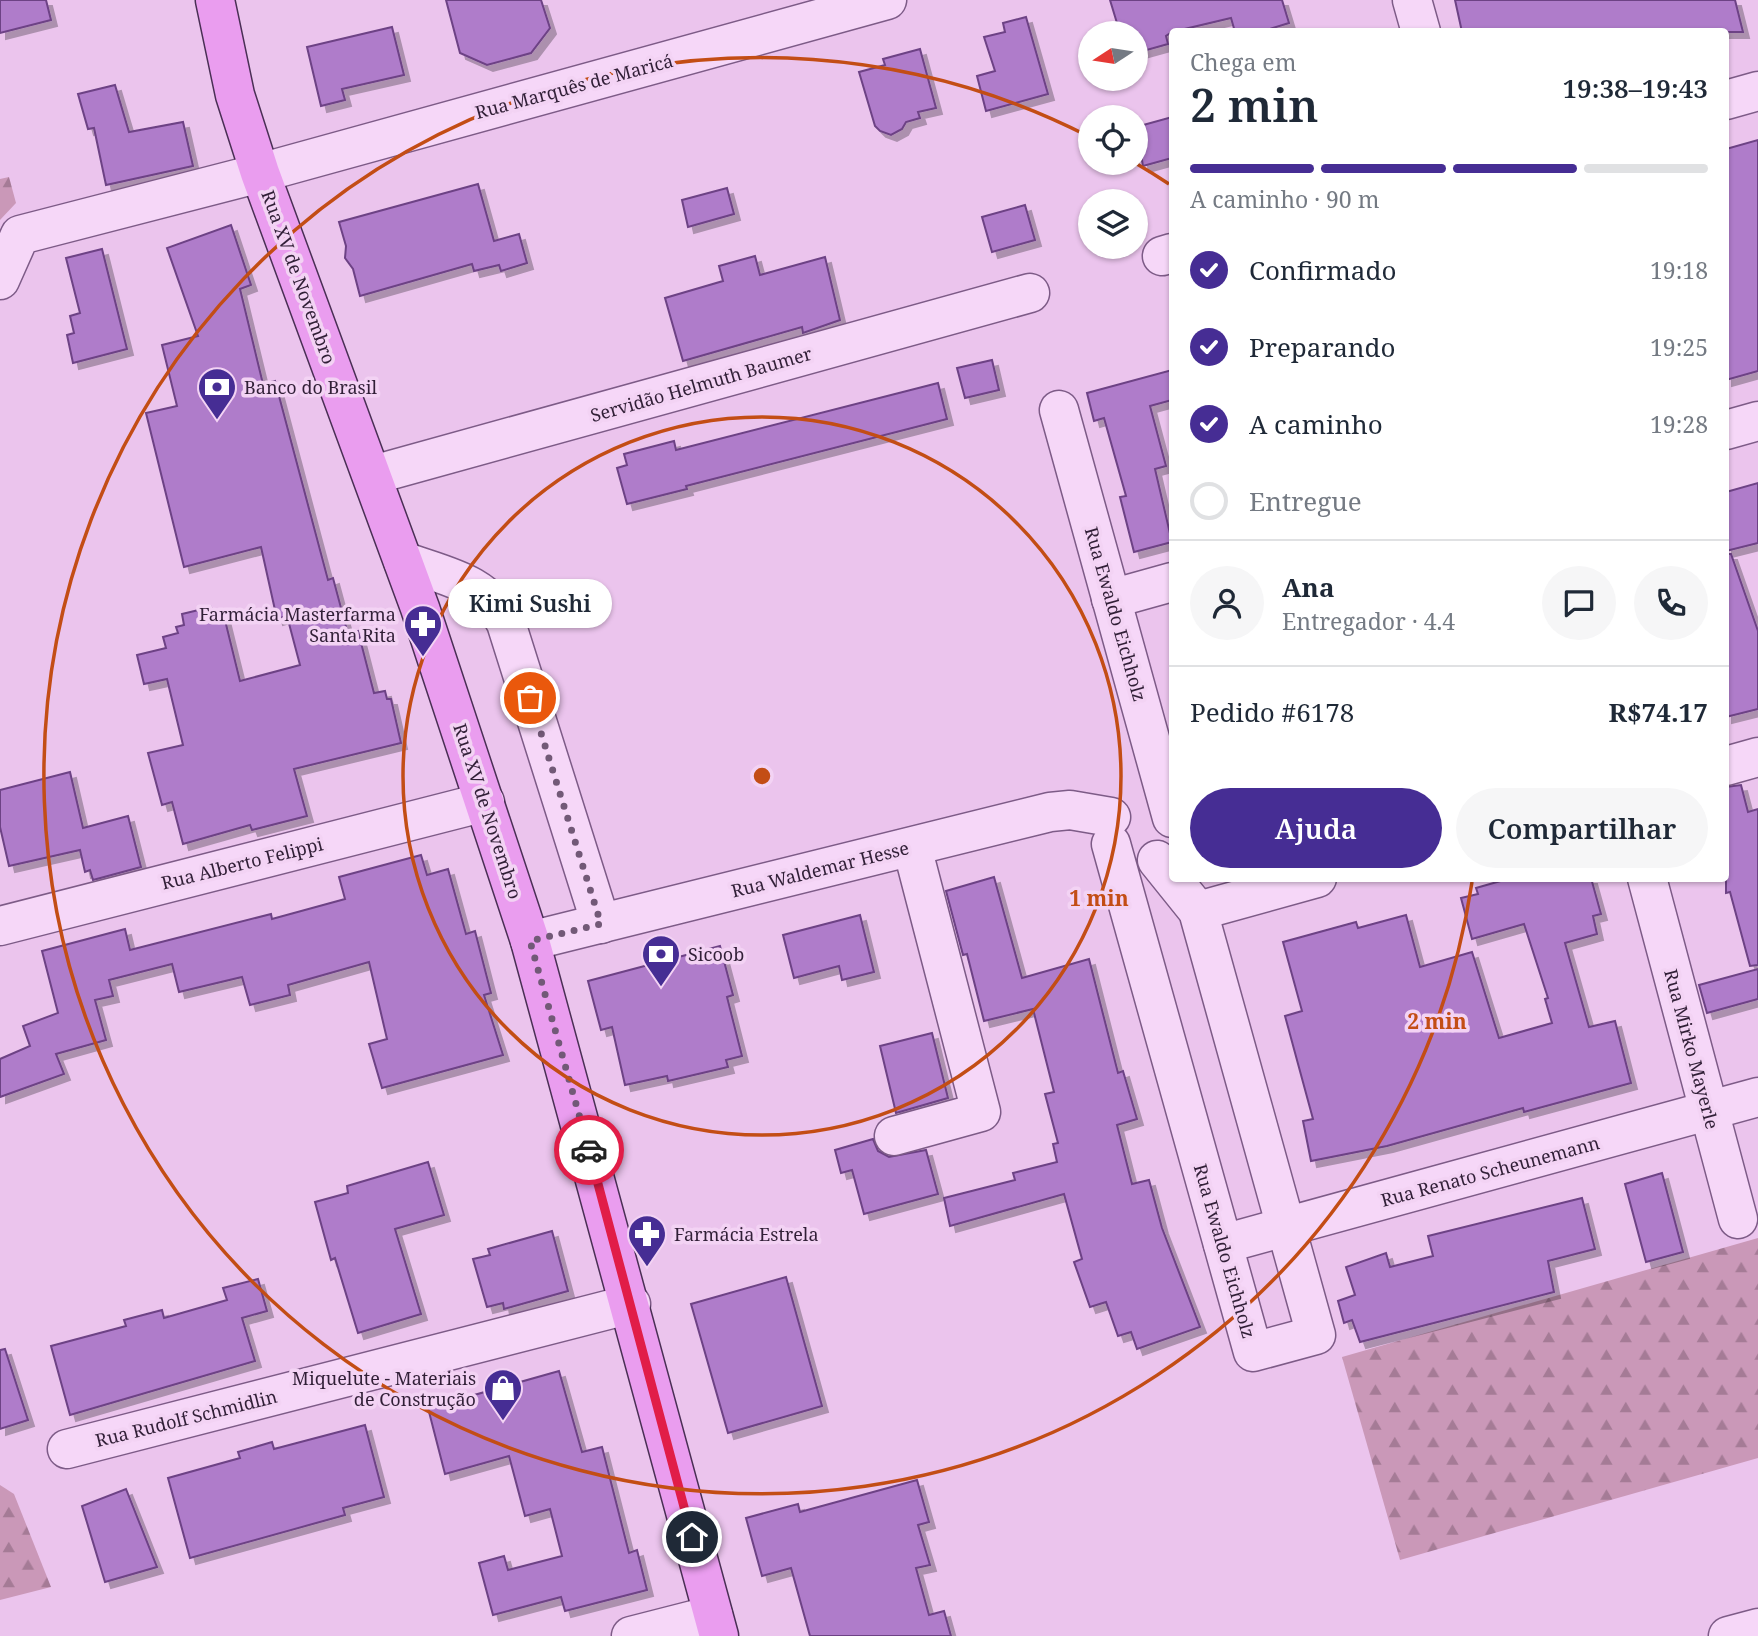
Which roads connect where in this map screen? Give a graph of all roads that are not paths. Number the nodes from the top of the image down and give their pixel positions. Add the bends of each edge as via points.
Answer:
1 (215, 0) edge
2 (887, 0) edge
3 (1412, 0) edge
4 (1420, 28) edge
5 (1758, 91) edge
6 (1729, 99) edge
7 (260, 173) junction
8 (0, 279) edge
9 (1030, 293) dead end
10 (1059, 410) dead end
11 (1758, 421) edge
12 (1729, 429) edge
13 (373, 475) junction
14 (403, 561) junction
15 (1169, 583) edge
16 (1111, 599) junction
17 (1758, 757) edge
18 (1729, 765) edge
19 (485, 802) junction
20 (1169, 807) edge
21 (1169, 814) edge
22 (1111, 830) junction
23 (912, 846) junction
24 (1165, 851) edge
25 (1182, 882) edge
26 (1303, 882) edge
27 (1648, 882) edge
28 (1198, 911) junction
29 (601, 924) junction
30 (0, 926) edge
31 (530, 941) junction
32 (1758, 1097) edge
33 (1709, 1110) junction
34 (894, 1136) dead end
35 (1738, 1219) dead end
36 (1286, 1227) junction
37 (1223, 1244) junction
38 (631, 1304) junction
39 (67, 1449) dead end
40 (716, 1625) edge
41 (1758, 1628) edge
42 (631, 1636) edge
43 (1728, 1636) edge

1 - 7 main road, Rua XV de Novembro via 235,95
2 - 7 street, Rua Marquês de Maricá
3 - 4 street
5 - 6 street
7 - 8 street, Rua Marquês de Maricá via 20,234
7 - 13 main road, Rua XV de Novembro
9 - 13 street, Servidão Helmuth Baumer
10 - 16 street, Rua Ewaldo Eichholz
11 - 12 street
13 - 14 main road, Rua XV de Novembro
14 - 19 main road, Rua XV de Novembro
14 - 29 street via 481,590 497,604
15 - 16 street
16 - 20 street, Rua Ewaldo Eichholz
17 - 18 street
19 - 30 street, Rua Alberto Felippi
19 - 31 main road, Rua XV de Novembro
21 - 22 street via 1162,804 1143,796 1124,802
22 - 23 street, Rua Waldemar Hesse via 1070,810
22 - 24 street via 1125,859 1146,864
22 - 37 street, Rua Ewaldo Eichholz
23 - 29 street, Rua Waldemar Hesse
23 - 34 street via 981,1112
25 - 28 street, Rua Ewaldo Eichholz
26 - 28 street
27 - 33 street, Rua Mirko Mayerle
28 - 36 street, Rua Ewaldo Eichholz
29 - 31 street, Rua Waldemar Hesse
31 - 38 main road, Rua XV de Novembro
32 - 33 street, Rua Renato Scheunemann
33 - 35 street, Rua Mirko Mayerle
33 - 36 street, Rua Renato Scheunemann
36 - 37 street, Rua Renato Scheunemann
36 - 37 street, Rua Ewaldo Eichholz via 1316,1335 1253,1352
38 - 39 street, Rua Rudolf Schmidlin
38 - 40 main road, Rua XV de Novembro
40 - 42 street
41 - 43 street

